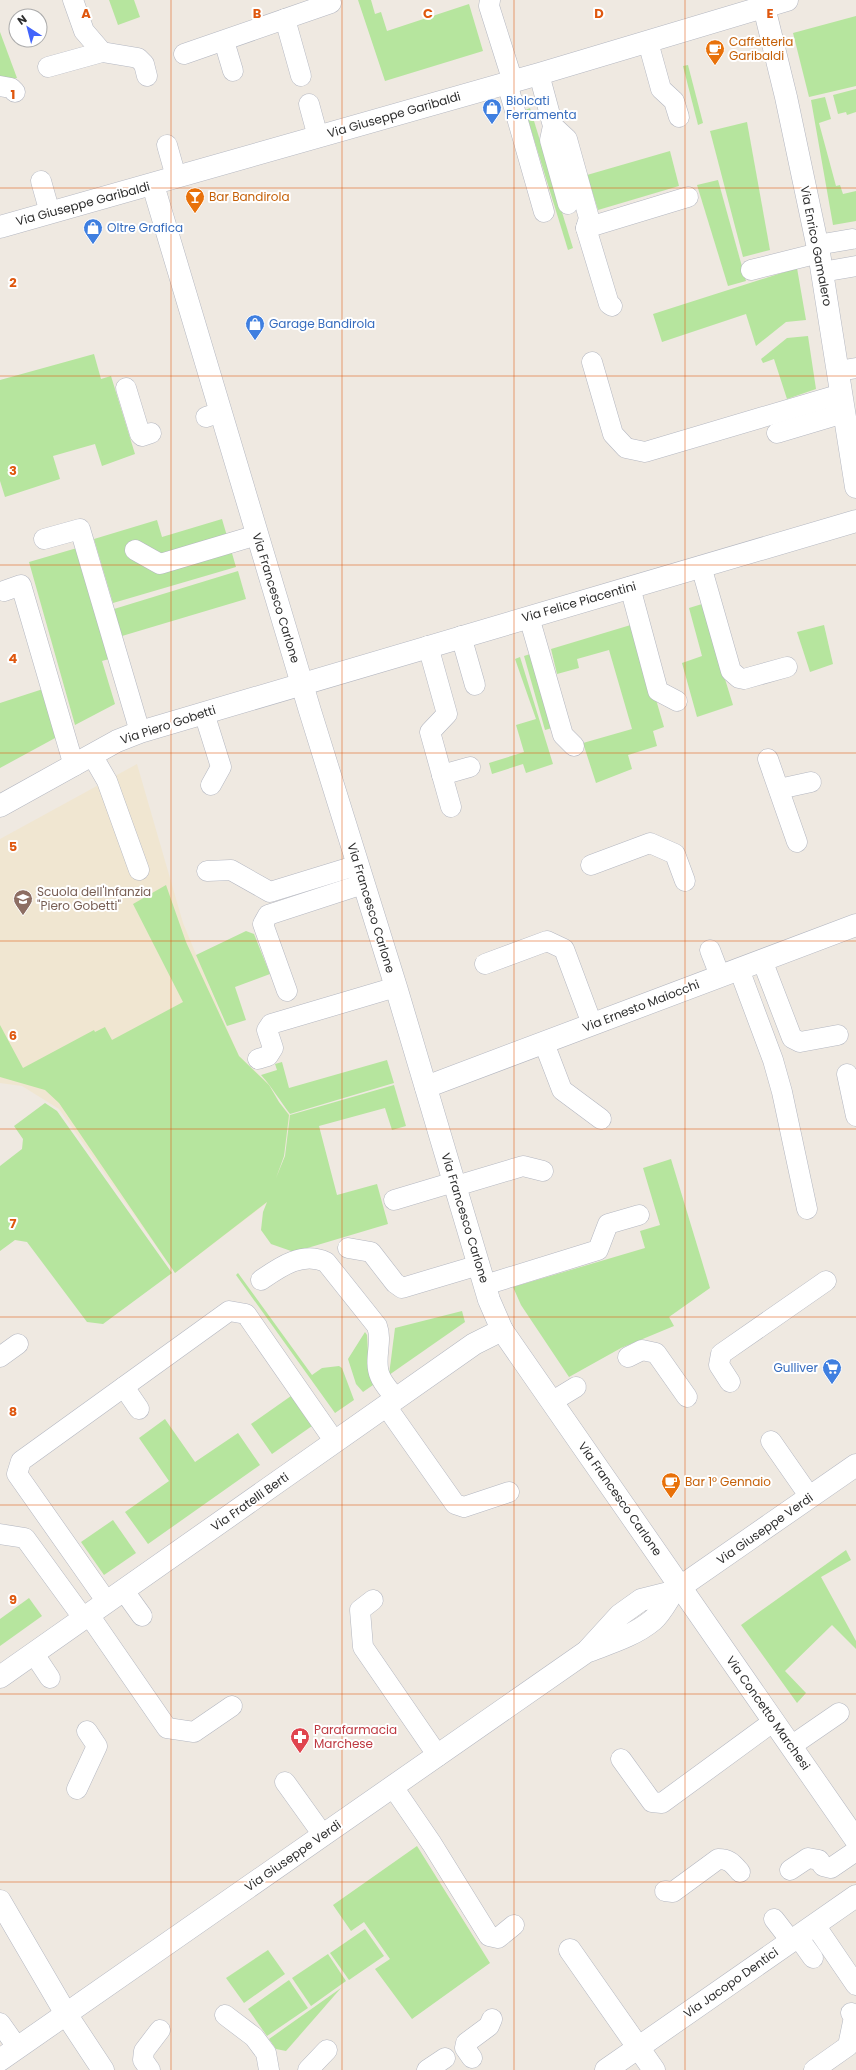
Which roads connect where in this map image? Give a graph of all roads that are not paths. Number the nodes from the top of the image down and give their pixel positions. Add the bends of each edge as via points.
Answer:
1 (73, 0) edge
2 (490, 0) edge
3 (787, 0) edge
4 (331, 3) dead end
5 (741, 7) edge
6 (764, 7) junction
7 (285, 19) junction
8 (224, 41) junction
9 (648, 42) junction
10 (102, 52) junction
11 (184, 54) dead end
12 (48, 67) dead end
13 (233, 71) dead end
14 (539, 74) junction
15 (147, 76) dead end
16 (301, 76) dead end
17 (510, 82) junction
18 (309, 104) dead end
19 (679, 117) dead end
20 (553, 126) junction
21 (318, 137) junction
22 (167, 145) dead end
23 (176, 177) junction
24 (41, 181) dead end
25 (153, 185) junction
26 (688, 197) dead end
27 (568, 204) dead end
28 (544, 212) dead end
29 (50, 213) junction
30 (0, 227) edge
31 (586, 228) junction
32 (852, 239) dead end
33 (819, 257) junction
34 (856, 266) edge
35 (752, 270) dead end
36 (612, 306) dead end
37 (592, 362) dead end
38 (847, 370) edge
39 (126, 388) dead end
40 (843, 404) junction
41 (777, 432) dead end
42 (151, 433) dead end
43 (856, 487) edge
44 (856, 521) edge
45 (257, 535) junction
46 (44, 539) dead end
47 (135, 550) dead end
48 (702, 566) junction
49 (630, 587) junction
50 (4, 591) dead end
51 (529, 617) junction
52 (461, 636) junction
53 (428, 646) junction
54 (787, 667) dead end
55 (302, 683) junction
56 (474, 685) dead end
57 (677, 701) dead end
58 (204, 713) junction
59 (140, 732) junction
60 (574, 746) dead end
61 (768, 759) dead end
62 (83, 761) junction
63 (470, 767) dead end
64 (442, 775) junction
65 (811, 782) dead end
66 (211, 785) dead end
67 (779, 789) junction
68 (0, 806) edge
69 (451, 807) dead end
70 (797, 842) dead end
71 (591, 865) dead end
72 (139, 870) dead end
73 (208, 870) dead end
74 (361, 875) junction
75 (685, 881) dead end
76 (856, 925) edge
77 (710, 950) dead end
78 (762, 960) junction
79 (485, 964) dead end
80 (729, 973) junction
81 (396, 987) junction
82 (287, 991) dead end
83 (592, 1024) junction
84 (838, 1035) dead end
85 (544, 1043) junction
86 (258, 1059) dead end
87 (847, 1074) dead end
88 (426, 1087) junction
89 (856, 1116) edge
90 (601, 1119) dead end
91 (543, 1171) dead end
92 (455, 1184) junction
93 (394, 1200) dead end
94 (807, 1209) dead end
95 (639, 1215) dead end
96 (348, 1248) dead end
97 (479, 1265) junction
98 (261, 1280) dead end
99 (826, 1281) dead end
100 (485, 1285) junction
101 (502, 1330) junction
102 (18, 1344) dead end
103 (0, 1357) edge
104 (628, 1358) dead end
105 (730, 1382) dead end
106 (124, 1387) junction
107 (576, 1387) dead end
108 (687, 1397) dead end
109 (553, 1401) junction
110 (391, 1403) junction
111 (139, 1408) dead end
112 (771, 1441) dead end
113 (335, 1442) junction
114 (856, 1465) edge
115 (509, 1492) dead end
116 (810, 1497) junction
117 (0, 1534) edge
118 (677, 1590) junction
119 (115, 1596) junction
120 (373, 1600) dead end
121 (142, 1616) dead end
122 (86, 1617) junction
123 (34, 1654) junction
124 (0, 1677) edge
125 (50, 1678) dead end
126 (232, 1706) dead end
127 (839, 1713) dead end
128 (774, 1721) junction
129 (87, 1731) dead end
130 (791, 1746) junction
131 (438, 1756) junction
132 (621, 1759) dead end
133 (286, 1782) dead end
134 (393, 1787) junction
135 (77, 1789) dead end
136 (323, 1835) junction
137 (856, 1840) edge
138 (856, 1851) edge
139 (790, 1870) dead end
140 (740, 1872) dead end
141 (665, 1891) dead end
142 (856, 1896) edge
143 (0, 1901) edge
144 (774, 1919) dead end
145 (514, 1925) dead end
146 (801, 1934) junction
147 (570, 1950) dead end
148 (813, 1958) dead end
149 (856, 1985) edge
150 (851, 2013) dead end
151 (66, 2014) junction
152 (225, 2015) dead end
153 (492, 2019) dead end
154 (0, 2023) edge
155 (160, 2030) dead end
156 (638, 2048) junction
157 (327, 2050) dead end
158 (9, 2054) edge
159 (444, 2058) dead end
160 (472, 2058) dead end
161 (103, 2070) edge
162 (150, 2070) edge
163 (269, 2070) edge
164 (308, 2070) edge
165 (427, 2070) edge
166 (606, 2070) edge
167 (654, 2070) edge
168 (814, 2070) edge

1 - 10 lane via 84,31
2 - 17 lane via 489,6
3 - 6 street, Via Giuseppe Garibaldi
4 - 7 lane
5 - 6 street, Via Giuseppe Garibaldi
5 - 9 street, Via Giuseppe Garibaldi
6 - 33 street, Via Enrico Gamalero via 786,97
7 - 8 lane
7 - 16 lane
8 - 11 lane
8 - 13 lane
9 - 14 street, Via Giuseppe Garibaldi
9 - 19 lane via 661,89 674,101
10 - 12 lane
10 - 15 lane via 138,58 144,64
14 - 17 street, Via Giuseppe Garibaldi
14 - 20 lane
17 - 21 street, Via Giuseppe Garibaldi
17 - 28 lane
18 - 21 lane
20 - 27 lane via 550,140
20 - 31 lane via 567,139 589,218
21 - 23 street, Via Giuseppe Garibaldi
22 - 23 lane
23 - 25 street, Via Giuseppe Garibaldi
24 - 29 lane
25 - 29 street, Via Giuseppe Garibaldi
25 - 45 street, Via Francesco Carlone via 213,415
26 - 31 lane
29 - 30 street, Via Giuseppe Garibaldi
31 - 36 lane via 609,304
32 - 33 lane
33 - 34 lane
33 - 35 lane
33 - 38 street, Via Enrico Gamalero
37 - 40 lane via 612,434 626,448 644,452
38 - 40 street, Via Enrico Gamalero
39 - 42 lane via 140,434 142,436
40 - 41 lane
40 - 43 street, Via Enrico Gamalero
44 - 48 street, Via Felice Piacentini
45 - 47 lane via 160,564
45 - 55 street, Via Francesco Carlone
46 - 59 lane via 80,529
48 - 49 street, Via Felice Piacentini
48 - 54 lane via 731,671 744,679
49 - 51 street, Via Felice Piacentini
49 - 57 lane via 658,691
50 - 62 lane via 21,585
51 - 52 street, Via Felice Piacentini
51 - 60 lane via 563,735
52 - 53 street, Via Felice Piacentini
52 - 56 lane
53 - 55 street, Via Felice Piacentini
53 - 64 lane via 447,714 430,732
55 - 58 street, Via Piero Gobetti
55 - 74 street, Via Francesco Carlone
58 - 59 street, Via Piero Gobetti
58 - 66 lane via 220,767
59 - 62 street, Via Piero Gobetti
61 - 67 lane
62 - 68 street, Via Piero Gobetti
62 - 72 lane via 106,781
63 - 64 lane
64 - 69 lane
65 - 67 lane
67 - 70 lane
71 - 75 lane via 650,843 675,854
73 - 74 lane via 231,870 270,892
74 - 81 street, Via Francesco Carlone
74 - 82 lane via 268,915 263,924
76 - 78 street, Via Ernesto Maiocchi
77 - 80 lane
78 - 80 street, Via Ernesto Maiocchi
78 - 84 lane via 792,1038 800,1042
79 - 83 lane via 547,941 564,949
80 - 83 street, Via Ernesto Maiocchi
80 - 94 lane via 774,1067
81 - 86 lane via 271,1024 267,1030 273,1048 268,1056
81 - 88 street, Via Francesco Carlone
83 - 85 street, Via Ernesto Maiocchi
85 - 88 street, Via Ernesto Maiocchi
85 - 90 lane via 562,1090
87 - 89 lane
88 - 92 street, Via Francesco Carlone
91 - 92 lane via 523,1166
92 - 93 lane
92 - 97 street, Via Francesco Carlone
95 - 100 lane via 608,1224 598,1250
96 - 97 lane via 371,1252 395,1283 402,1288
97 - 100 street, Via Francesco Carlone
98 - 110 lane via 284,1264 302,1258 317,1257 326,1262 377,1326 377,1364
99 - 105 lane via 721,1354 719,1365
100 - 101 street, Via Francesco Carlone
101 - 109 street, Via Francesco Carlone
101 - 110 street, Via Fratelli Berti via 474,1344
102 - 103 lane
104 - 108 lane via 642,1350 656,1353
106 - 111 lane
106 - 113 lane via 229,1311 246,1314
106 - 119 lane via 21,1461 17,1474
107 - 109 lane
109 - 118 street, Via Francesco Carlone
110 - 113 street, Via Fratelli Berti
110 - 115 lane via 455,1504 464,1507
112 - 116 lane
113 - 119 street, Via Fratelli Berti
114 - 116 street, Via Giuseppe Verdi
116 - 118 street, Via Giuseppe Verdi
117 - 122 lane via 25,1538
118 - 128 street, Via Concetto Marchesi
118 - 131 street, Via Giuseppe Verdi via 641,1600 620,1615 586,1652
119 - 121 lane
119 - 122 street, Via Fratelli Berti
120 - 131 lane via 360,1610 363,1647
122 - 123 street, Via Fratelli Berti
122 - 126 lane via 167,1728 194,1732
123 - 124 street, Via Fratelli Berti
123 - 125 lane
127 - 130 lane
128 - 130 street, Via Concetto Marchesi
128 - 132 lane via 662,1803 652,1802
129 - 135 lane via 97,1746
130 - 137 street, Via Concetto Marchesi
131 - 134 street, Via Giuseppe Verdi
133 - 136 lane
134 - 136 street, Via Giuseppe Verdi
134 - 145 lane via 489,1936 498,1938
136 - 151 street, Via Giuseppe Verdi
138 - 139 lane via 831,1868 823,1866 819,1860 808,1858
140 - 141 lane via 733,1862 718,1859 673,1892
142 - 146 street, Via Jacopo Dentici
143 - 151 street
144 - 146 lane
146 - 148 lane
146 - 149 lane
146 - 156 street, Via Jacopo Dentici
147 - 156 street
150 - 168 lane via 854,2017 848,2046
151 - 158 street, Via Giuseppe Verdi
151 - 161 street
152 - 163 lane via 254,2037 266,2053
153 - 160 lane via 489,2026 466,2043 465,2048
154 - 158 lane
155 - 162 lane via 144,2050 143,2060
156 - 166 street, Via Jacopo Dentici
156 - 167 street
157 - 164 lane
159 - 165 lane

